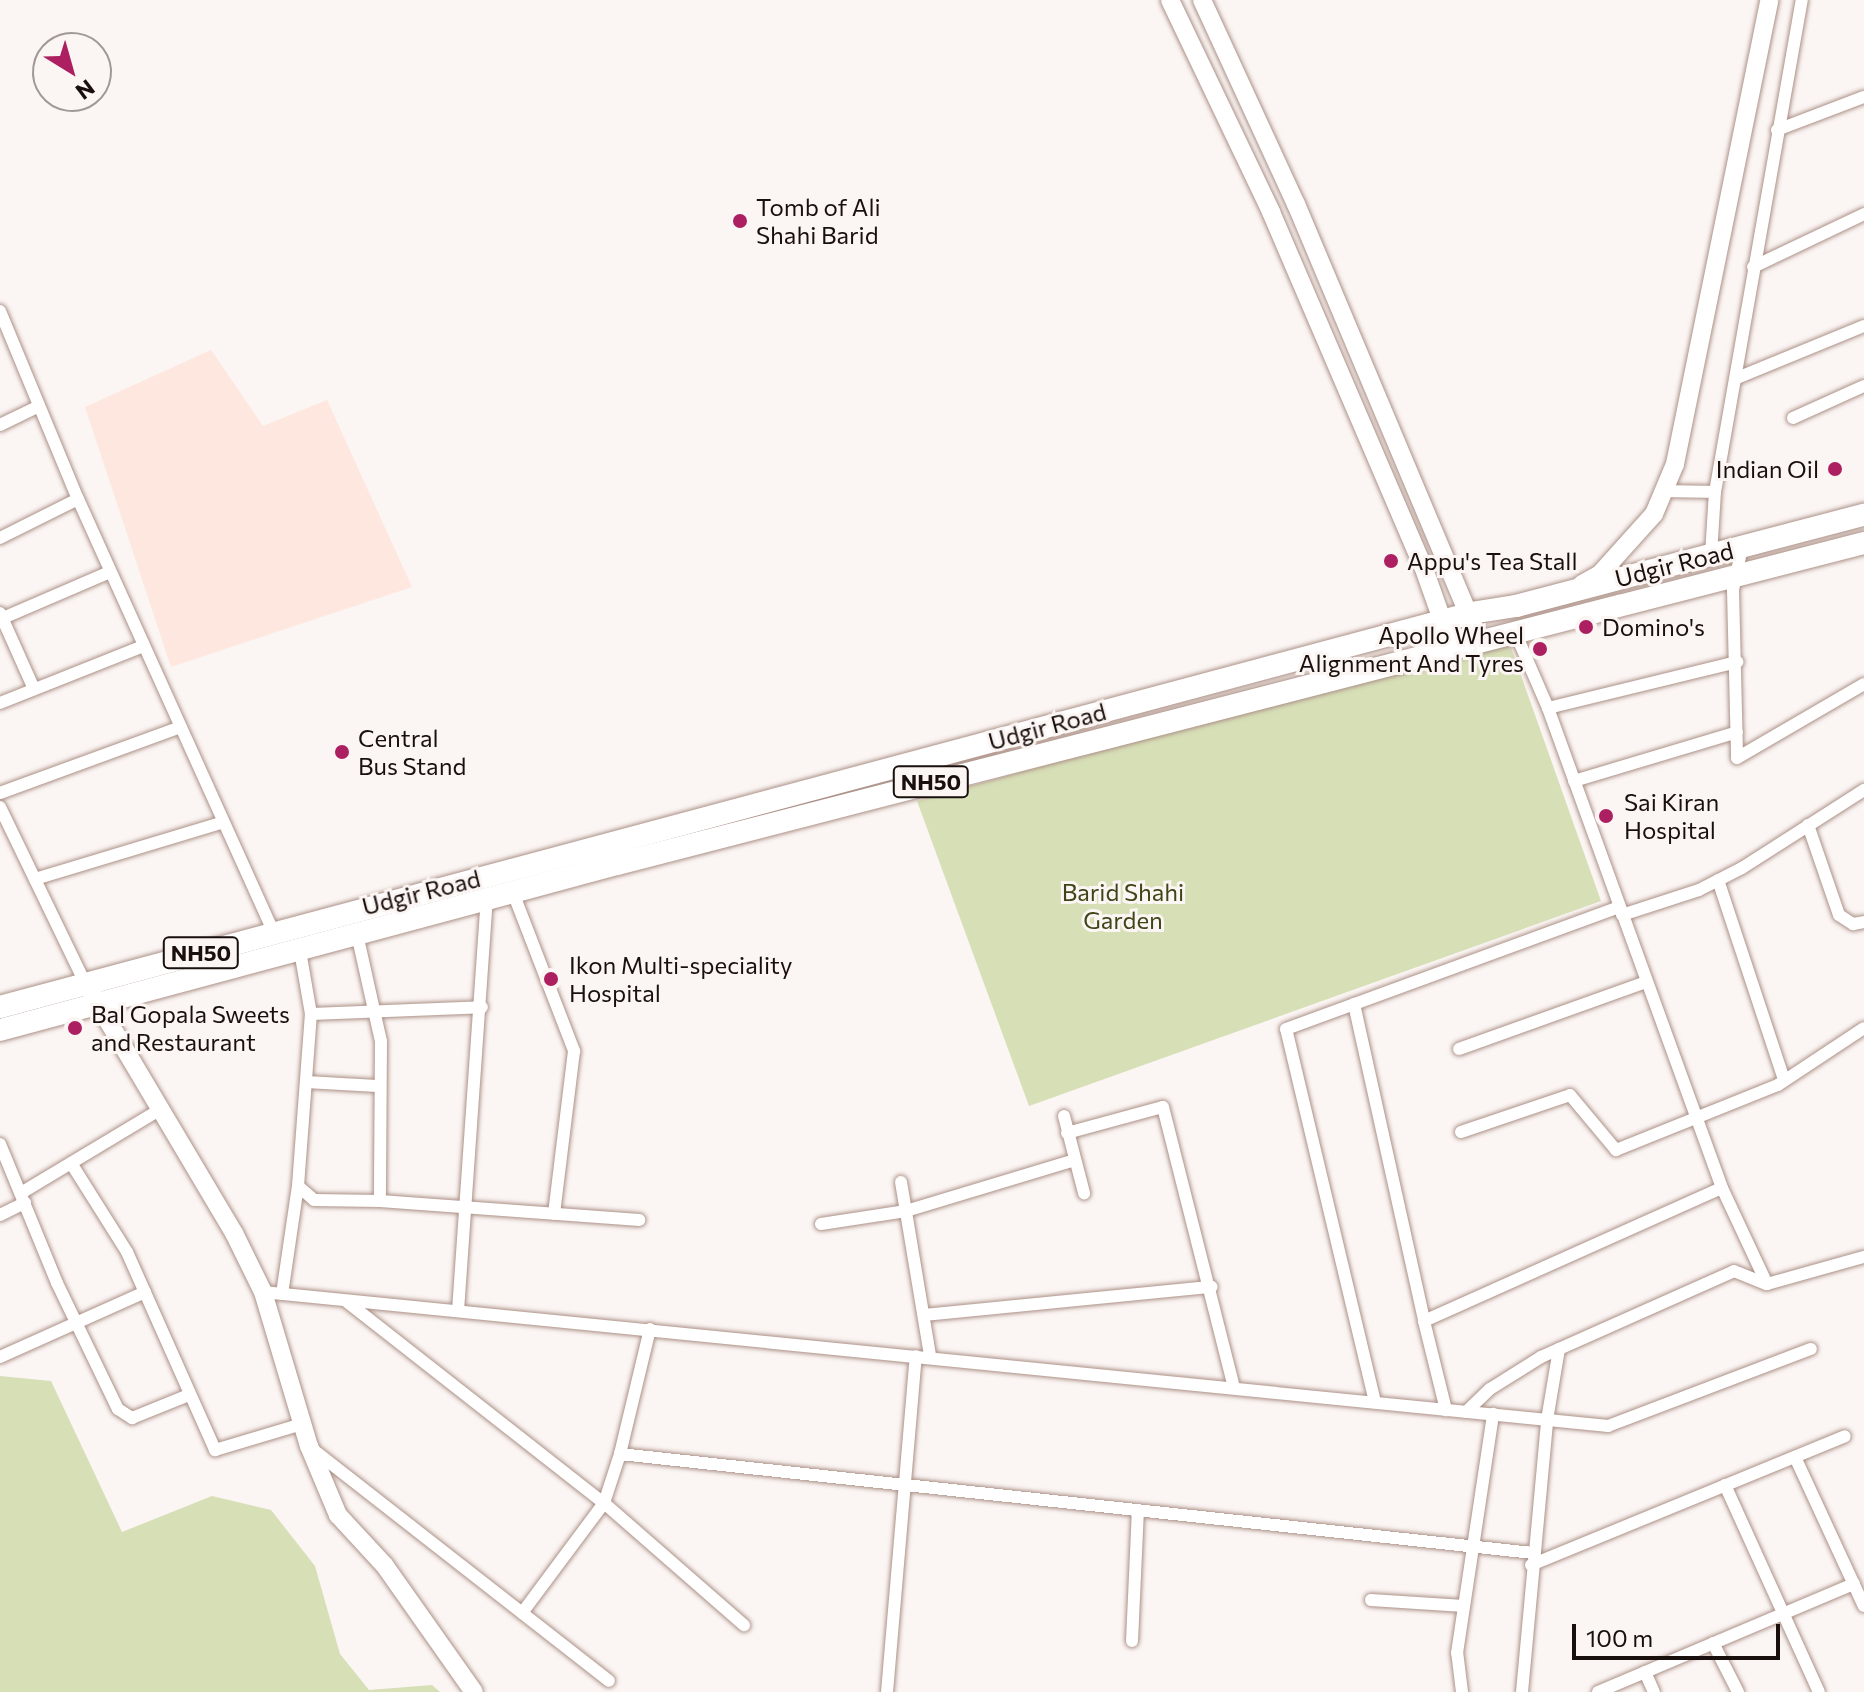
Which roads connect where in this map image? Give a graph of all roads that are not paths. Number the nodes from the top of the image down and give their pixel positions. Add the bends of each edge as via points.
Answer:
1 (1202, 0) edge
2 (1769, 0) edge
3 (1802, 0) edge
4 (1176, 1) edge
5 (1864, 97) edge
6 (1777, 130) junction
7 (1864, 214) edge
8 (1753, 267) junction
9 (0, 311) edge
10 (1864, 326) edge
11 (1737, 378) junction
12 (1864, 386) edge
13 (37, 407) junction
14 (1793, 418) dead end
15 (0, 425) edge
16 (1665, 491) junction
17 (1715, 492) junction
18 (78, 499) junction
19 (1864, 515) edge
20 (0, 538) edge
21 (1864, 543) edge
22 (1742, 547) junction
23 (1711, 555) junction
24 (110, 572) junction
25 (1736, 577) junction
26 (1569, 591) junction
27 (1471, 613) junction
28 (1, 615) edge
29 (1445, 621) junction
30 (1515, 632) junction
31 (1480, 641) junction
32 (143, 646) junction
33 (1452, 648) junction
34 (1737, 662) junction
35 (1864, 684) edge
36 (34, 689) junction
37 (0, 703) edge
38 (1548, 708) junction
39 (180, 727) junction
40 (1737, 732) junction
41 (1574, 781) junction
42 (0, 793) edge
43 (1863, 793) edge
44 (0, 807) edge
45 (221, 823) junction
46 (1808, 825) junction
47 (496, 872) junction
48 (35, 879) junction
49 (1718, 880) junction
50 (513, 892) junction
51 (487, 899) junction
52 (1620, 911) junction
53 (1864, 922) edge
54 (357, 934) junction
55 (286, 945) junction
56 (1646, 982) junction
57 (92, 994) junction
58 (1354, 1004) junction
59 (0, 1007) edge
60 (482, 1007) junction
61 (372, 1008) junction
62 (311, 1014) junction
63 (1864, 1028) edge
64 (0, 1030) edge
65 (1459, 1049) dead end
66 (1784, 1079) junction
67 (306, 1082) junction
68 (377, 1086) junction
69 (159, 1110) junction
70 (1064, 1116) dead end
71 (1697, 1119) junction
72 (1461, 1132) dead end
73 (1067, 1133) junction
74 (0, 1144) edge
75 (1072, 1161) junction
76 (71, 1163) junction
77 (901, 1182) dead end
78 (298, 1186) junction
79 (1722, 1188) junction
80 (1084, 1193) dead end
81 (23, 1198) junction
82 (380, 1201) junction
83 (469, 1208) junction
84 (906, 1211) junction
85 (554, 1214) junction
86 (0, 1215) edge
87 (639, 1220) dead end
88 (821, 1224) dead end
89 (1864, 1257) edge
90 (1767, 1284) junction
91 (1212, 1287) junction
92 (145, 1292) junction
93 (272, 1293) junction
94 (344, 1300) junction
95 (458, 1311) junction
96 (924, 1315) junction
97 (1424, 1321) junction
98 (77, 1323) junction
99 (650, 1329) junction
100 (1559, 1349) junction
101 (1811, 1349) dead end
102 (916, 1356) junction
103 (930, 1356) junction
104 (0, 1357) edge
105 (1234, 1387) junction
106 (189, 1395) junction
107 (1375, 1402) junction
108 (1446, 1410) junction
109 (1466, 1412) junction
110 (1493, 1414) junction
111 (1547, 1420) junction
112 (302, 1424) junction
113 (1845, 1436) dead end
114 (309, 1446) junction
115 (620, 1454) junction
116 (1795, 1457) junction
117 (907, 1485) junction
118 (1725, 1485) junction
119 (604, 1503) junction
120 (1138, 1510) junction
121 (1475, 1547) junction
122 (1532, 1559) junction
123 (1854, 1584) junction
124 (1371, 1600) dead end
125 (1464, 1606) junction
126 (1864, 1606) edge
127 (522, 1613) junction
128 (1784, 1613) junction
129 (744, 1625) dead end
130 (1132, 1641) dead end
131 (1713, 1643) junction
132 (1645, 1672) junction
133 (609, 1681) dead end
134 (474, 1692) edge
135 (887, 1692) edge
136 (1462, 1692) edge
137 (1522, 1692) edge
138 (1598, 1692) edge
139 (1654, 1692) edge
140 (1738, 1692) edge
141 (1819, 1692) edge

1 - 27 street via 1296,204
2 - 16 street via 1718,264
3 - 6 street
4 - 29 street
5 - 6 street
6 - 8 street
7 - 8 street
8 - 11 street
9 - 13 street
10 - 11 street
11 - 17 street
12 - 14 street
13 - 15 street
13 - 18 street
16 - 17 street
16 - 26 street via 1654,514 1600,574
17 - 23 street
18 - 20 street
18 - 24 street
19 - 22 highway, Udgir Road / NH50
21 - 25 highway, Udgir Road / NH50
22 - 23 highway, Udgir Road / NH50
22 - 25 street
23 - 26 highway, Udgir Road / NH50
24 - 28 street
24 - 32 street
25 - 30 highway, Udgir Road / NH50
25 - 34 street
26 - 27 highway, Udgir Road / NH50
27 - 29 highway, Udgir Road / NH50
27 - 31 street
28 - 36 street
29 - 33 street
29 - 47 highway, Udgir Road / NH50
30 - 31 highway, Udgir Road / NH50
30 - 38 street
31 - 33 highway, Udgir Road / NH50
32 - 36 street
32 - 39 street
33 - 50 highway, Udgir Road / NH50
34 - 38 street
34 - 40 street
35 - 40 street via 1737,758
36 - 37 street
38 - 41 street
39 - 42 street
39 - 45 street
40 - 41 street
41 - 52 street
43 - 46 street
44 - 48 street
45 - 48 street
45 - 55 street
46 - 49 street
46 - 53 street via 1839,915 1853,924
47 - 50 street
47 - 51 street
47 - 55 highway, Udgir Road / NH50 via 295,926
48 - 57 street
49 - 52 street
49 - 66 street
50 - 51 highway, Udgir Road / NH50
50 - 85 street via 574,1051
51 - 54 highway, Udgir Road / NH50
51 - 60 street
52 - 56 street
52 - 58 street
54 - 55 highway, Udgir Road / NH50
54 - 61 street
55 - 57 highway, Udgir Road / NH50
55 - 62 street
56 - 65 street
56 - 71 street
57 - 59 highway, Udgir Road / NH50
57 - 64 highway, Udgir Road / NH50
57 - 69 street
58 - 97 street
58 - 107 street via 1286,1029
60 - 61 street
60 - 83 street
61 - 62 street
61 - 68 street via 381,1041
62 - 67 street
63 - 66 street via 1815,1065
66 - 71 street
67 - 68 street
67 - 78 street
68 - 82 street
69 - 76 street
69 - 93 street
70 - 73 street
71 - 72 street via 1616,1150 1577,1098 1563,1094
71 - 79 street
73 - 75 street
73 - 91 street via 1163,1107
74 - 81 street
75 - 80 street
75 - 84 street
76 - 81 street
76 - 92 street via 127,1252
77 - 84 street
78 - 82 street via 314,1200
78 - 93 street
79 - 90 street
79 - 97 street
81 - 86 street
81 - 98 street
82 - 83 street
83 - 85 street
83 - 95 street
84 - 88 street
84 - 96 street
85 - 87 street
89 - 90 street
90 - 100 street via 1734,1271
91 - 96 street
91 - 105 street
92 - 98 street
92 - 106 street
93 - 94 street
93 - 112 street
94 - 95 street
94 - 119 street
95 - 99 street
96 - 103 street
97 - 108 street
98 - 104 street
98 - 106 street via 123,1415 132,1418
99 - 102 street
99 - 115 street
100 - 109 street via 1490,1389
100 - 111 street
101 - 111 street via 1608,1426
102 - 103 street
102 - 117 street
103 - 105 street
105 - 107 street
106 - 112 street via 215,1450
107 - 108 street
108 - 109 street
109 - 110 street
110 - 111 street
110 - 121 street
111 - 122 street
112 - 114 street
113 - 116 street
114 - 127 street
114 - 134 street via 338,1515 385,1566
115 - 117 street
115 - 119 street
116 - 118 street
116 - 123 street
117 - 120 street
117 - 135 street
118 - 122 street
118 - 128 street
119 - 127 street
119 - 129 street
120 - 121 street
120 - 130 street
121 - 122 street
121 - 125 street
122 - 137 street
123 - 126 street
123 - 128 street
124 - 125 street
125 - 136 street via 1457,1653
127 - 133 street
128 - 131 street
128 - 141 street
131 - 132 street
131 - 140 street
132 - 138 street
132 - 139 street

